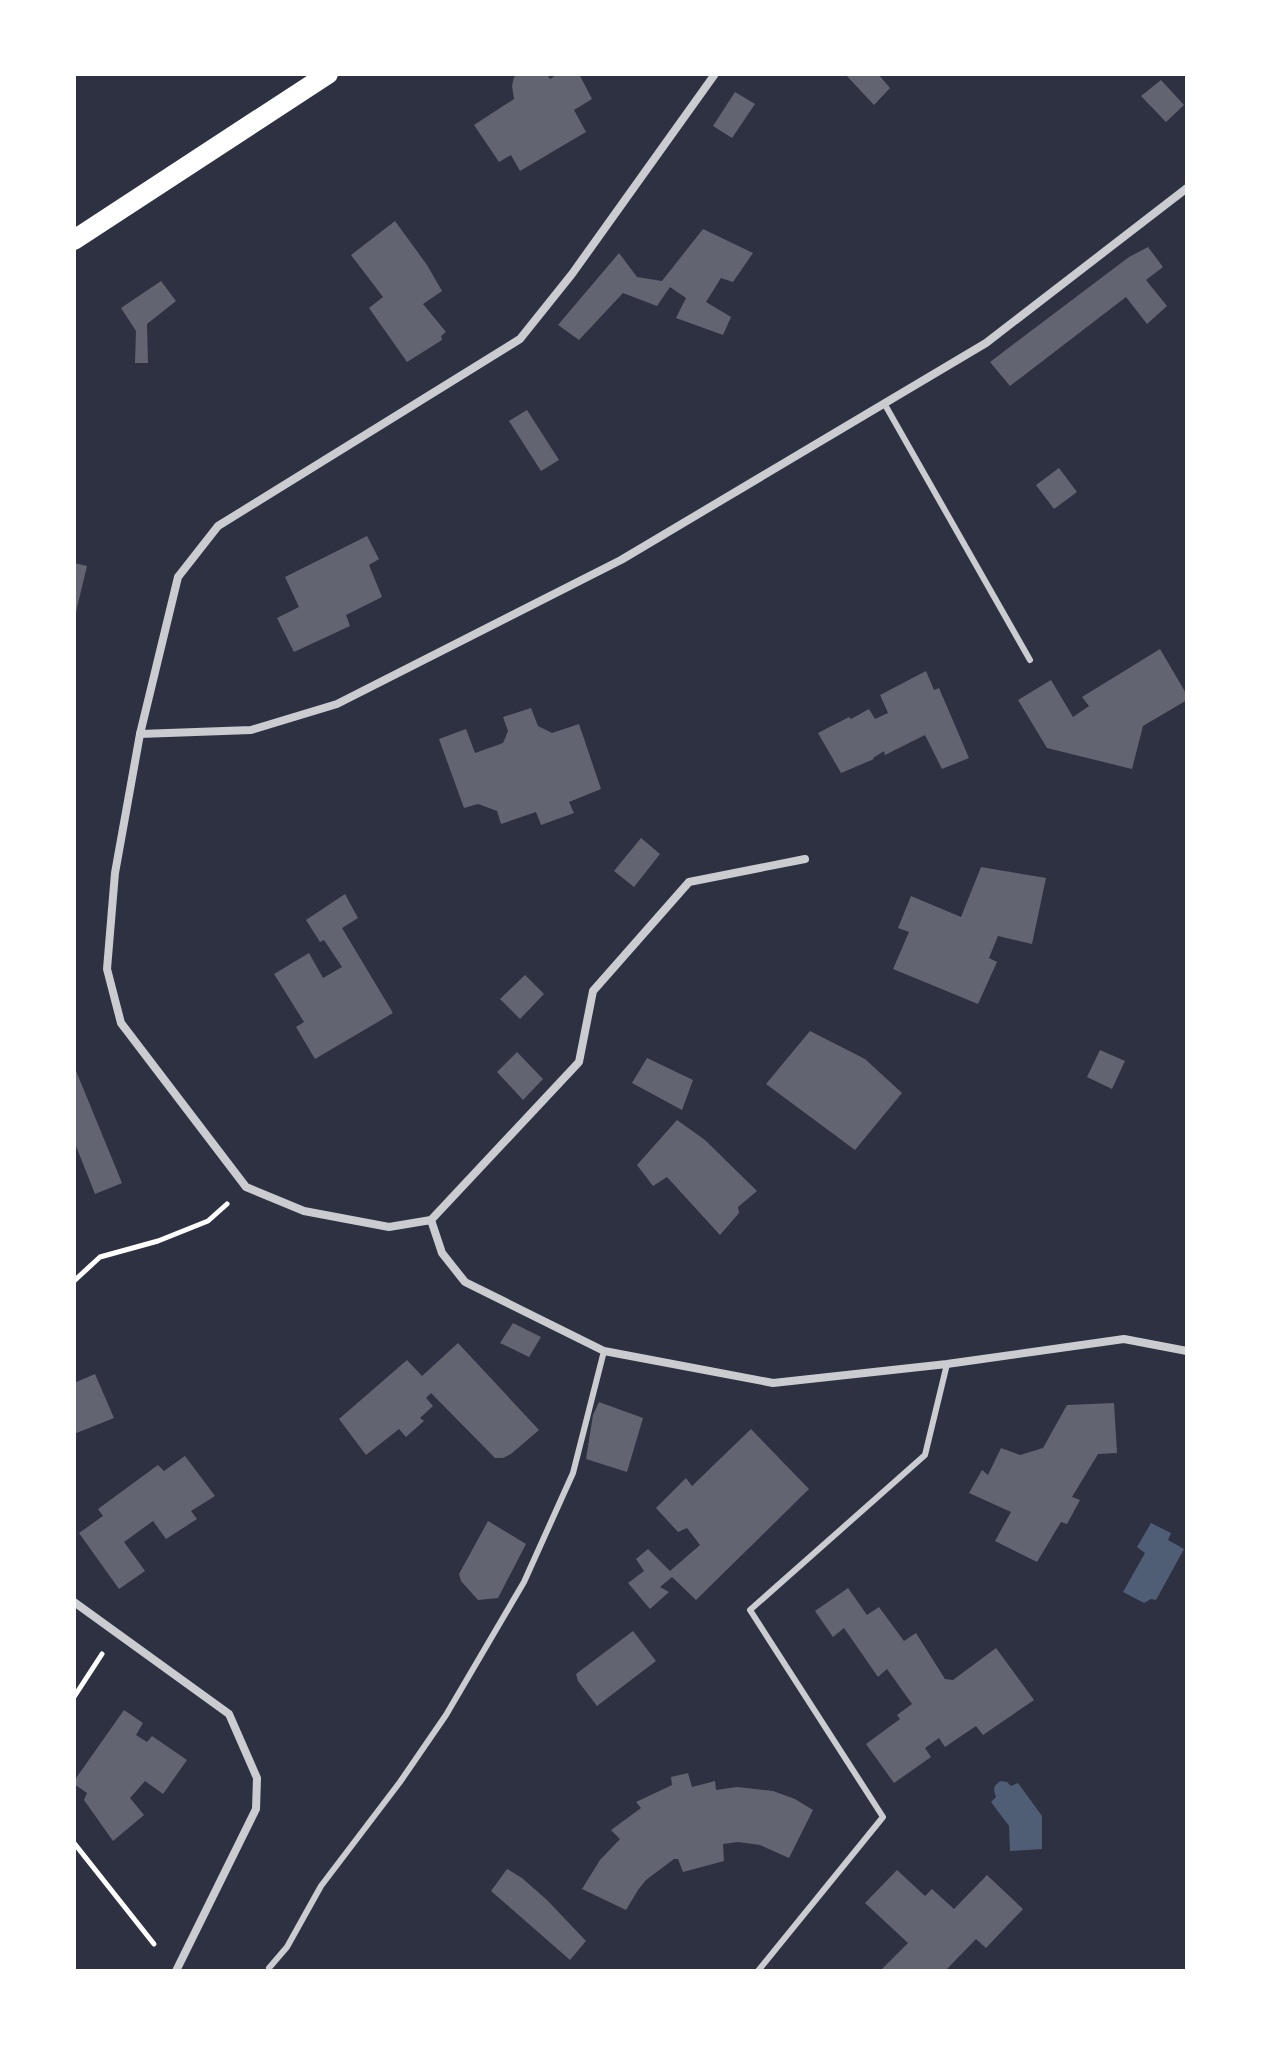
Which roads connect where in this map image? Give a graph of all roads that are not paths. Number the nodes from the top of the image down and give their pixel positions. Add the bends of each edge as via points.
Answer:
1 (328, 74) edge
2 (715, 74) edge
3 (1187, 188) edge
4 (74, 240) edge
5 (884, 403) junction
6 (1030, 660) dead end
7 (140, 734) junction
8 (805, 859) dead end
9 (431, 1220) junction
10 (604, 1351) junction
11 (1187, 1351) edge
12 (947, 1364) junction
13 (74, 1602) edge
14 (269, 1968) dead end
15 (176, 1971) edge
16 (758, 1971) edge

1 - 4 main road
2 - 7 street via 520,339 218,526 178,577
3 - 5 street via 986,343
5 - 6 lane
5 - 7 street via 621,560 337,704 251,730
7 - 9 street via 115,873 107,969 121,1023 246,1187 304,1211 389,1227
8 - 9 street via 689,882 593,991 579,1062
9 - 10 street via 442,1253 465,1282
10 - 12 street via 773,1383
10 - 14 lane via 573,1473 524,1582 446,1715 321,1886
11 - 12 street via 1124,1339
12 - 16 lane via 925,1455 750,1610 883,1817
13 - 15 street via 229,1714 257,1778 256,1809

